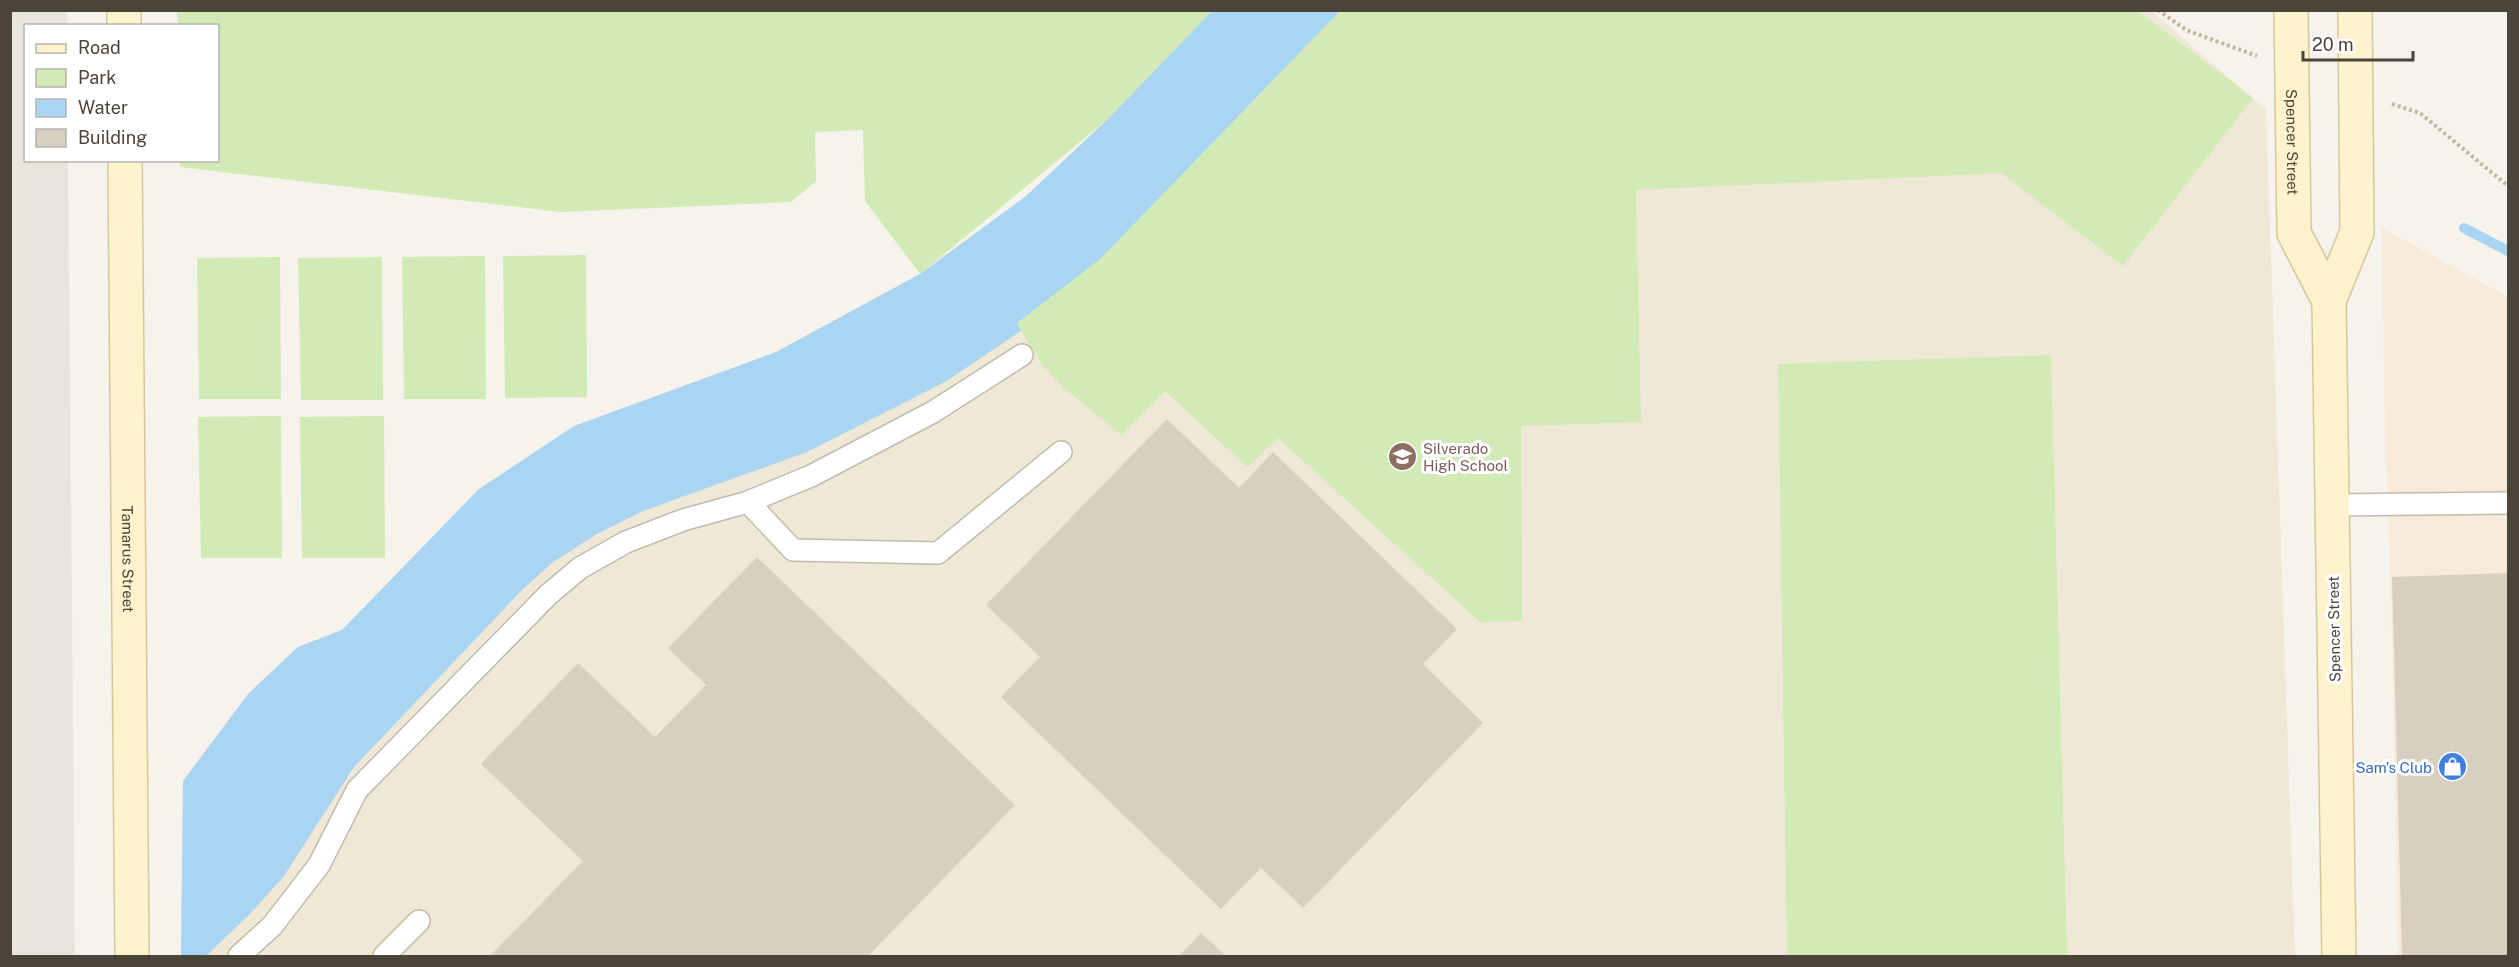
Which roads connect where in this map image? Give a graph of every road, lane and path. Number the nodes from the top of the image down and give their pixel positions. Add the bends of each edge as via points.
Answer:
1 (2158, 10) edge
2 (2291, 10) edge
3 (2355, 10) edge
4 (2261, 58) dead end
5 (2385, 102) dead end
6 (125, 162) edge
7 (2508, 186) edge
8 (2329, 301) junction
9 (1022, 355) dead end
10 (1060, 453) dead end
11 (748, 502) junction
12 (2508, 503) edge
13 (2332, 505) junction
14 (419, 921) dead end
15 (132, 957) edge
16 (239, 957) edge
17 (384, 957) edge
18 (2339, 957) edge

1 - 4 path via 2186,30
2 - 8 main road, Spencer Street via 2294,233
3 - 8 main road, Spencer Street via 2357,232
5 - 7 path via 2420,113
6 - 15 main road, Tamarus Street
8 - 13 main road, Spencer Street
9 - 11 lane via 933,412 810,476
10 - 11 lane via 938,553 793,550
11 - 16 lane via 683,520 626,542 580,568 548,595 357,790 319,865 272,926
12 - 13 lane
13 - 18 main road, Spencer Street
14 - 17 lane

